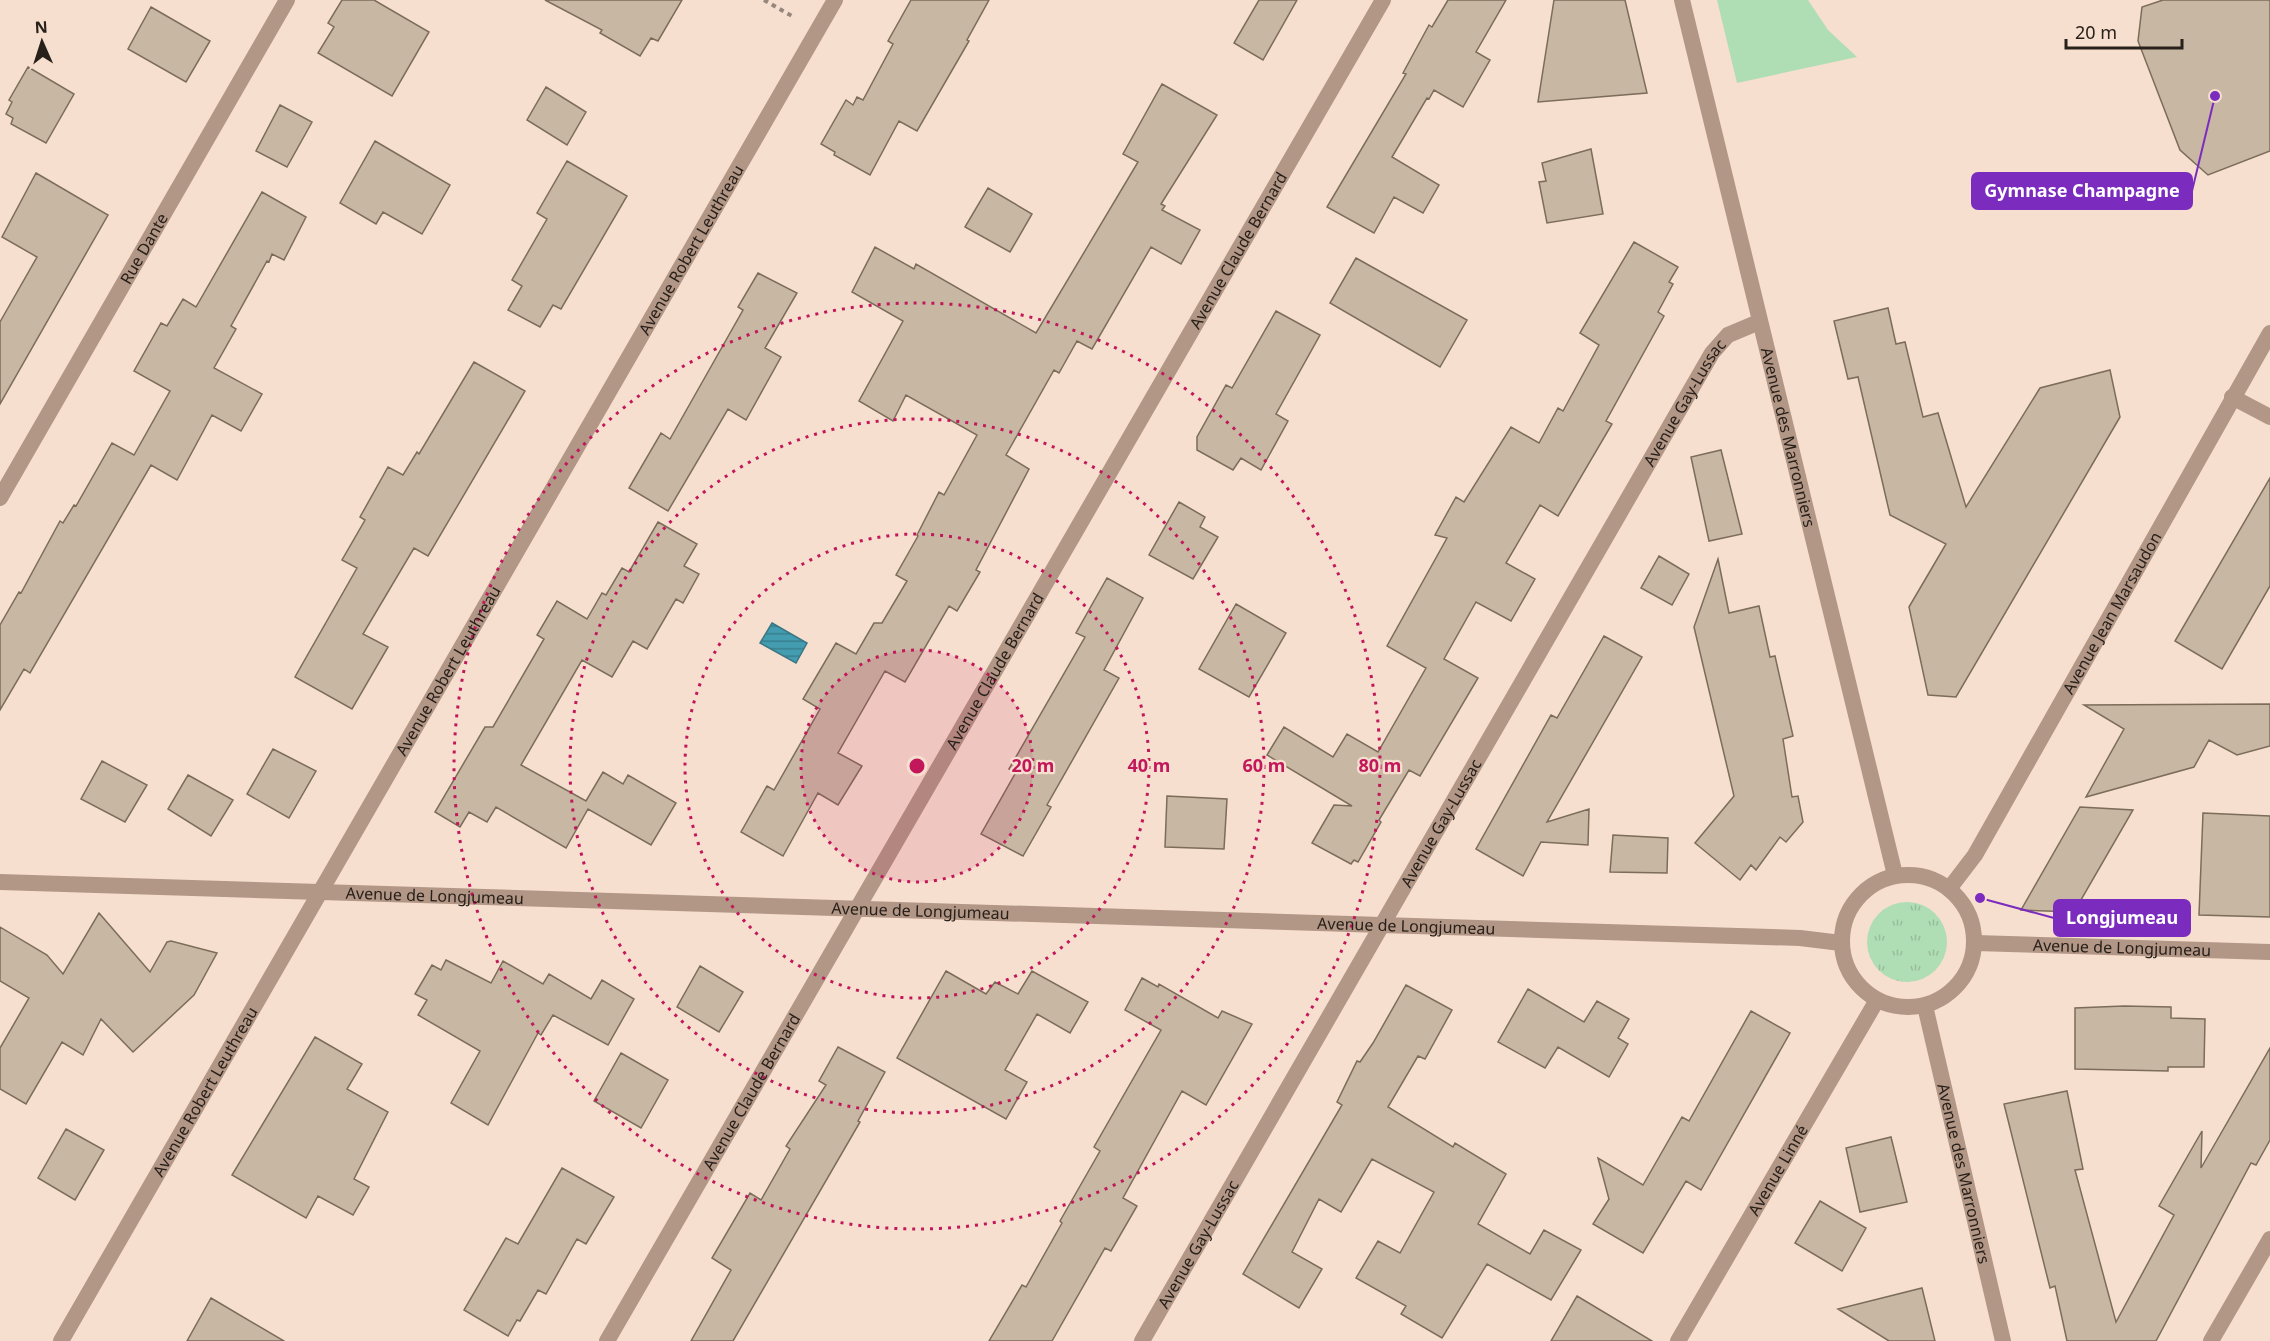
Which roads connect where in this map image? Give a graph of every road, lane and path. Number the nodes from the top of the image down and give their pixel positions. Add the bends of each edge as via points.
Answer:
1 (287, 0) edge
2 (835, 0) edge
3 (1383, 0) edge
4 (1682, 0) edge
5 (1759, 322) junction
6 (2270, 333) edge
7 (2232, 397) junction
8 (2270, 417) edge
9 (0, 498) edge
10 (1895, 875) junction
11 (0, 882) edge
12 (1949, 889) junction
13 (319, 894) junction
14 (858, 907) junction
15 (1382, 926) junction
16 (1841, 943) junction
17 (1975, 943) junction
18 (2270, 952) edge
19 (1876, 1000) junction
20 (1926, 1006) junction
21 (2270, 1239) edge
22 (61, 1341) edge
23 (607, 1341) edge
24 (1142, 1341) edge
25 (1678, 1341) edge
26 (2003, 1341) edge
27 (2211, 1341) edge

1 - 9 street, Rue Dante
2 - 13 street, Avenue Robert Leuthreau
3 - 14 street, Avenue Claude Bernard
4 - 5 street, Avenue des Marronniers
5 - 10 street, Avenue des Marronniers
5 - 15 street, Avenue Gay-Lussac via 1728,335 1712,353
6 - 7 street, Avenue Jean Marsaudon
7 - 8 street
7 - 12 street, Avenue Jean Marsaudon via 1975,855
10 - 12 street via 1914,874
10 - 16 street via 1873,884 1856,899 1844,920
11 - 13 street, Avenue de Longjumeau
12 - 17 street via 1963,904 1972,923
13 - 14 street, Avenue de Longjumeau
13 - 22 street, Avenue Robert Leuthreau
14 - 15 street, Avenue de Longjumeau
14 - 23 street, Avenue Claude Bernard
15 - 16 street, Avenue de Longjumeau via 1800,938
15 - 24 street, Avenue Gay-Lussac
16 - 19 street via 1843,960 1851,976
17 - 18 street, Avenue de Longjumeau
17 - 20 street via 1971,964 1960,983 1945,997
19 - 20 street via 1892,1006
19 - 25 street, Avenue Linné
20 - 26 street, Avenue des Marronniers
21 - 27 street

